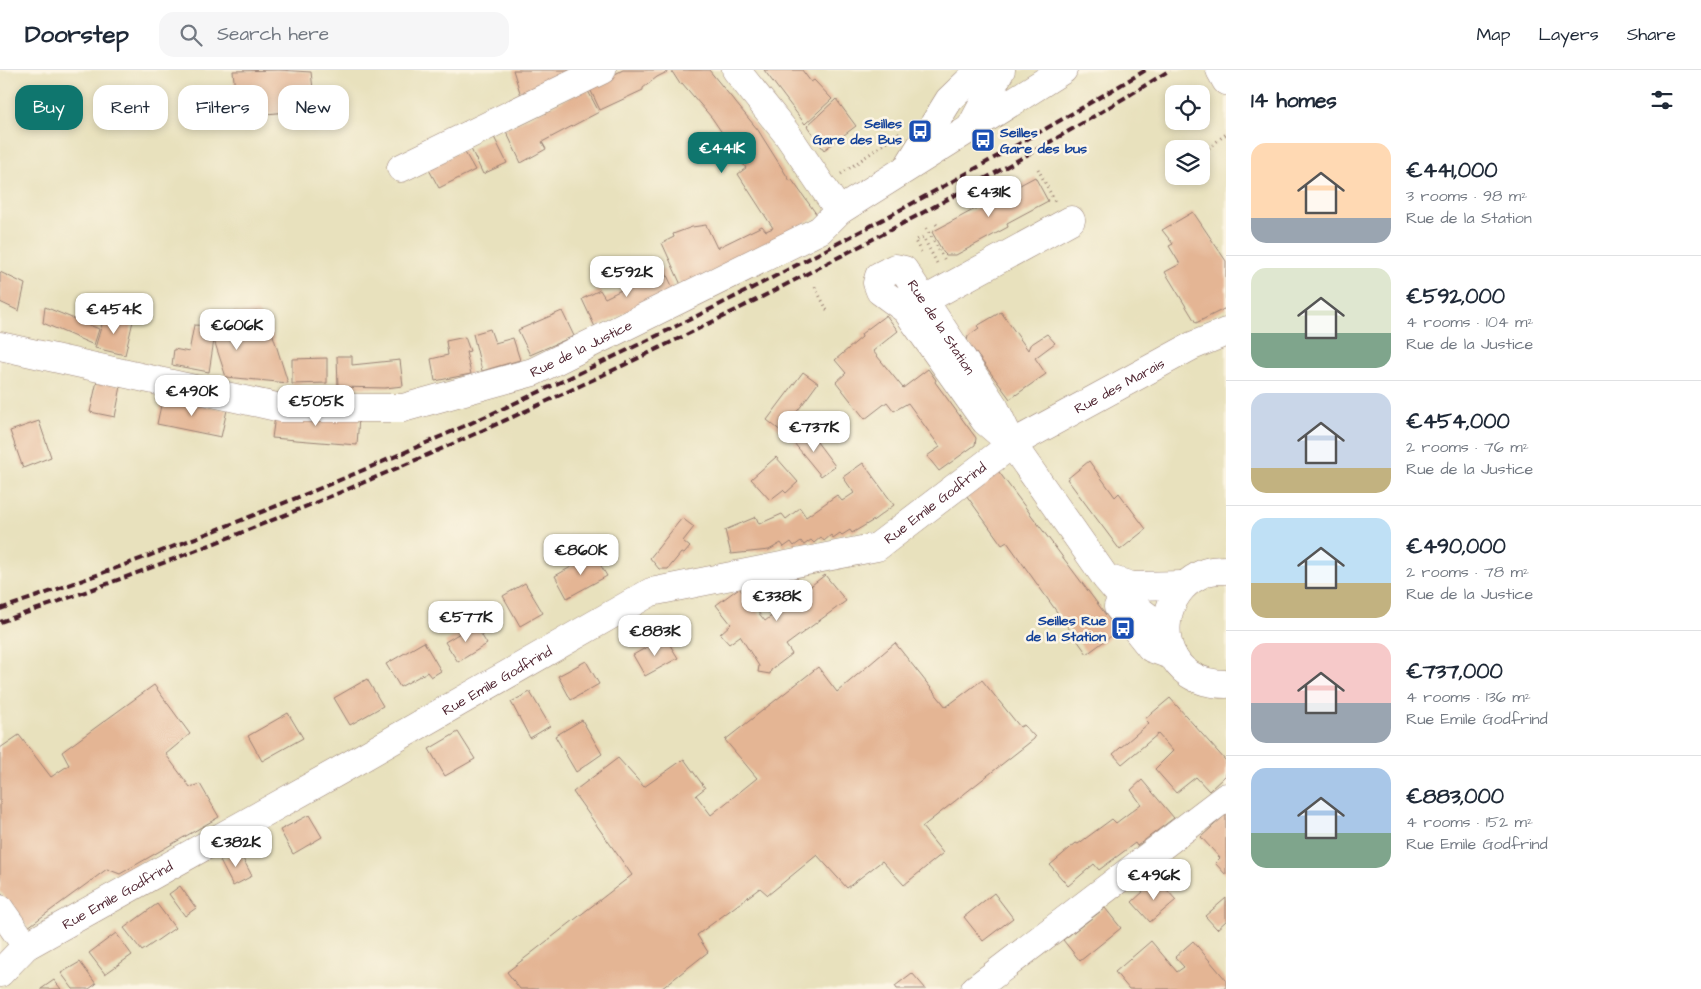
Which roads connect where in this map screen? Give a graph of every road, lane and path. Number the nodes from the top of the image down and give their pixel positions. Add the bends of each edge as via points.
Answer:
1 (602, 70) edge
2 (736, 70) edge
3 (980, 70) edge
4 (986, 70) edge
5 (1001, 70) edge
6 (1063, 70) edge
7 (1220, 70) edge
8 (1226, 81) edge
9 (970, 128) junction
10 (1226, 134) edge
11 (905, 138) dead end
12 (941, 147) junction
13 (1210, 147) edge
14 (401, 168) dead end
15 (907, 168) junction
16 (1038, 169) dead end
17 (845, 171) dead end
18 (839, 211) junction
19 (1071, 220) joint
20 (936, 224) dead end
21 (926, 228) dead end
22 (939, 228) dead end
23 (949, 268) dead end
24 (815, 288) dead end
25 (923, 301) junction
26 (827, 310) dead end
27 (0, 324) edge
28 (1226, 332) edge
29 (0, 346) edge
30 (38, 353) junction
31 (1012, 444) junction
32 (1226, 570) edge
33 (1106, 578) junction
34 (1183, 585) junction
35 (1165, 630) junction
36 (1173, 656) junction
37 (1226, 684) edge
38 (1226, 797) edge
39 (0, 909) edge
40 (26, 946) junction
41 (0, 973) edge
42 (975, 989) edge

1 - 14 street
2 - 18 street via 787,134
3 - 15 street via 949,100
4 - 12 street
5 - 9 street
6 - 9 street, Rue de la Justice
7 - 8 street
9 - 12 street, Rue de la Justice
10 - 13 path
11 - 17 path via 900,131
12 - 15 street, Rue de la Justice
15 - 18 street, Rue de la Justice
16 - 19 path via 1054,201
18 - 30 street, Rue de la Justice via 820,230 533,372 404,408 281,408
19 - 25 street
20 - 22 path
21 - 23 path
24 - 26 path
25 - 31 street, Rue de la Station via 995,408
25 - 31 street, Rue de la Station via 904,270 895,268 878,276 880,291 906,310 985,422
27 - 30 street, Rue de la Justice
28 - 31 street, Rue des Marais via 1192,346
29 - 30 street, Rue de la Justice
31 - 33 street, Rue de la Station
31 - 40 street, Rue Emile Godfrind via 877,547 651,592
32 - 34 street via 1206,572
33 - 34 street via 1132,586
33 - 35 street, Rue de la Station via 1121,596
33 - 36 street via 1115,603 1144,640 1151,648
34 - 35 street via 1169,606
35 - 36 street
36 - 37 street via 1189,674 1210,684
38 - 42 street
39 - 40 street
40 - 41 street, Rue Emile Godfrind

